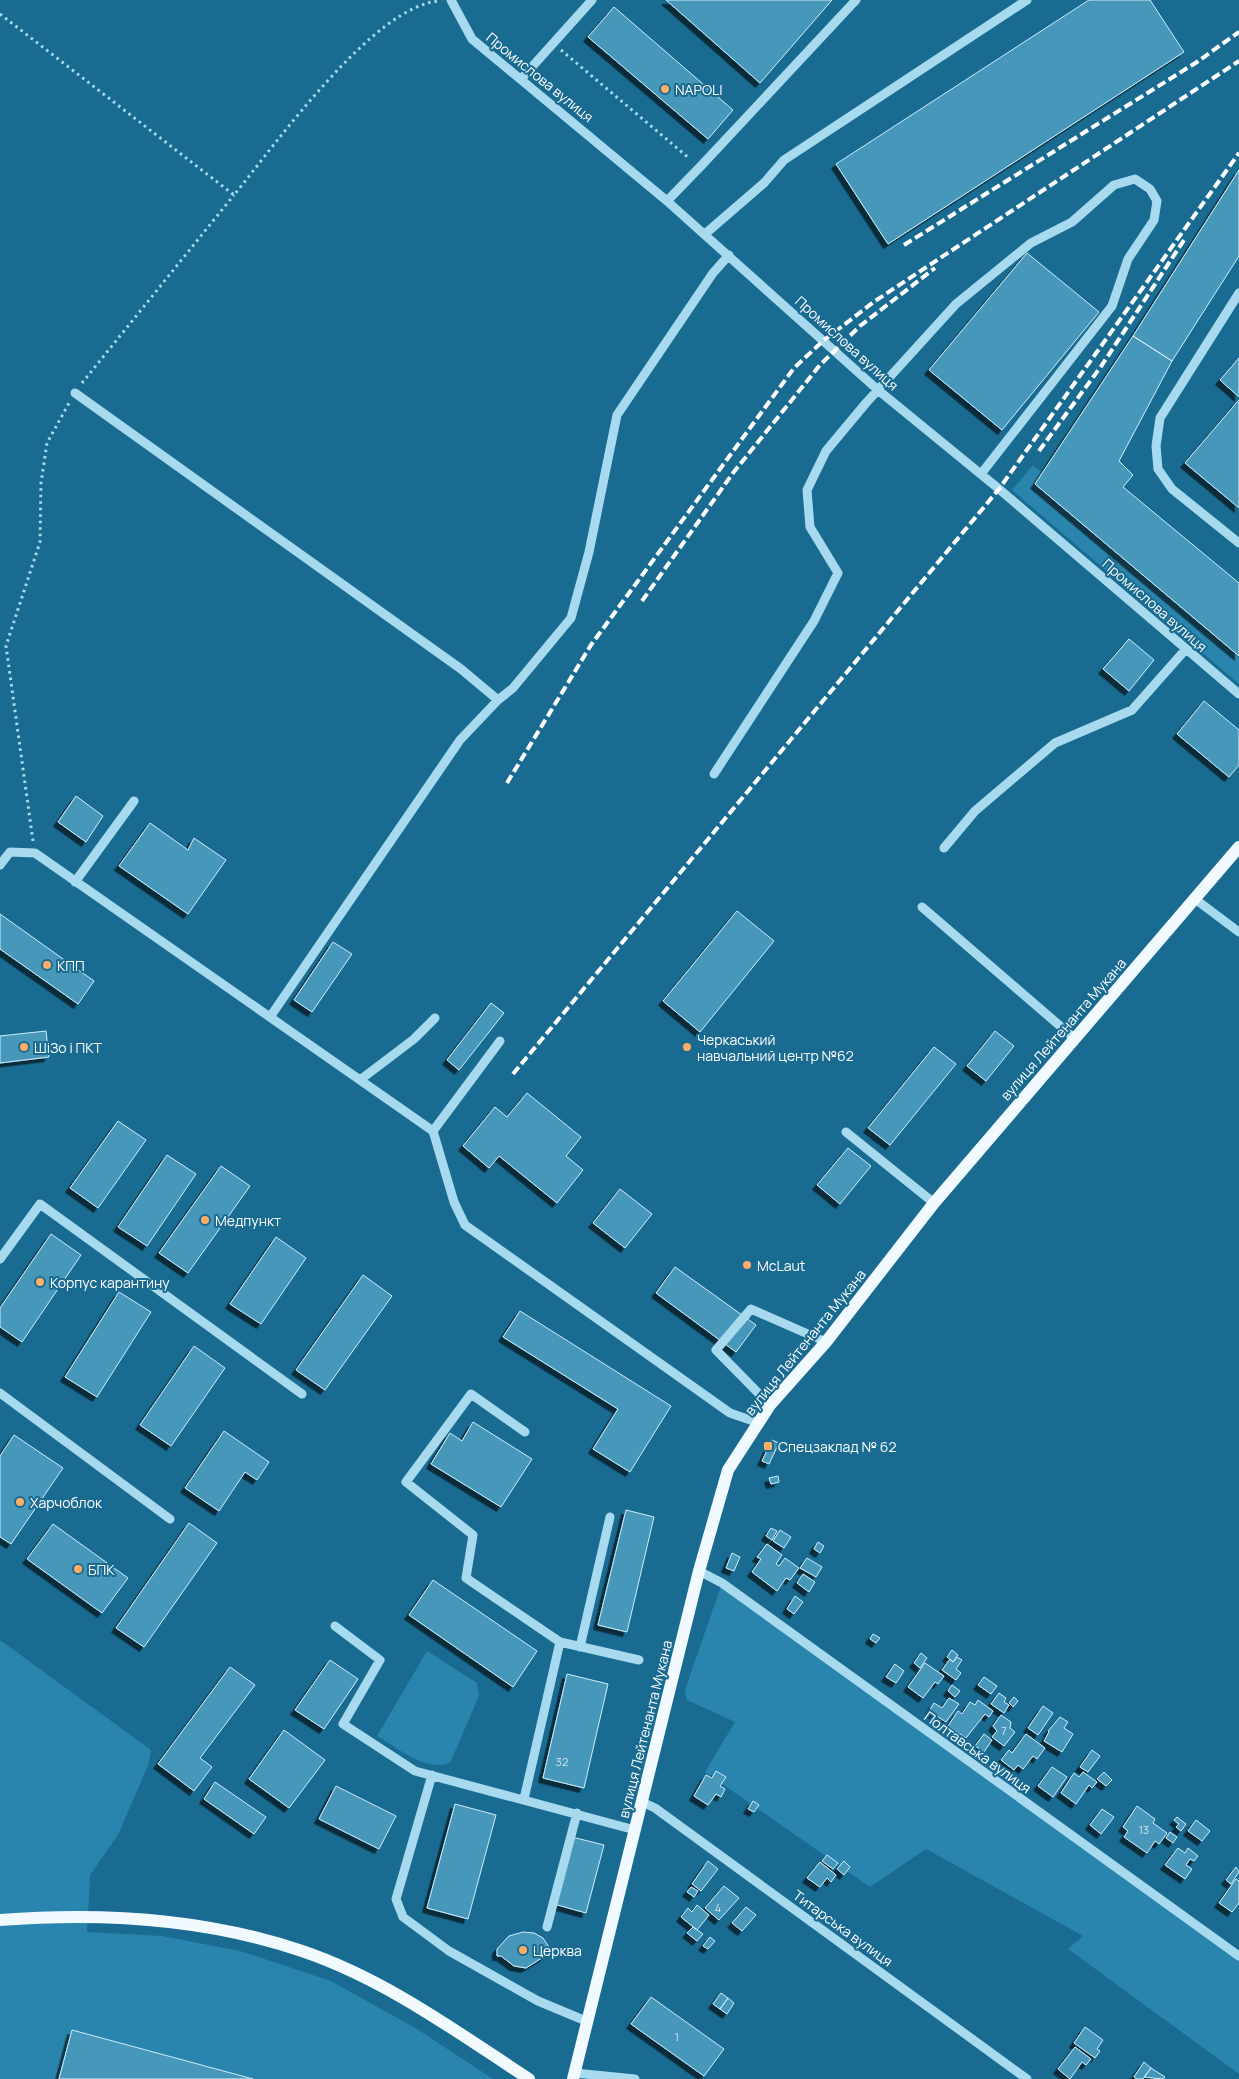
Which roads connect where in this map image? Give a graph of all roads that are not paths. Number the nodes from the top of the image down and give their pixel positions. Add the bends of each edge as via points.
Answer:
1 (451, 0) edge
2 (592, 0) edge
3 (856, 0) edge
4 (1027, 0) edge
5 (522, 78) junction
6 (667, 201) junction
7 (704, 234) junction
8 (729, 255) junction
9 (1239, 293) edge
10 (878, 390) junction
11 (75, 393) road end
12 (981, 474) junction
13 (1239, 543) edge
14 (1186, 649) junction
15 (1239, 694) edge
16 (498, 700) junction
17 (714, 774) dead end
18 (134, 801) dead end
19 (1239, 847) edge
20 (944, 848) dead end
21 (0, 865) edge
22 (75, 882) junction
23 (1195, 899) junction
24 (922, 908) dead end
25 (1239, 932) edge
26 (270, 1017) junction
27 (434, 1018) dead end
28 (1074, 1038) junction
29 (500, 1041) dead end
30 (360, 1080) junction
31 (433, 1130) junction
32 (846, 1132) dead end
33 (934, 1203) junction
34 (0, 1259) edge
35 (826, 1342) junction
36 (0, 1393) edge
37 (302, 1394) dead end
38 (770, 1405) junction
39 (759, 1423) junction
40 (525, 1432) dead end
41 (610, 1517) dead end
42 (170, 1520) dead end
43 (699, 1571) junction
44 (335, 1626) dead end
45 (560, 1642) junction
46 (580, 1647) junction
47 (639, 1660) dead end
48 (432, 1775) junction
49 (524, 1799) junction
50 (642, 1802) junction
51 (577, 1813) junction
52 (635, 1830) junction
53 (0, 1920) edge
54 (546, 1927) dead end
55 (1239, 1956) edge
56 (586, 2020) junction
57 (574, 2076) edge
58 (529, 2079) edge
59 (635, 2079) edge
60 (1027, 2079) edge

1 - 5 street, Промислова вулиця via 472,39
2 - 5 street
3 - 6 street
4 - 7 street via 784,160 764,183
5 - 6 street, Промислова вулиця
6 - 7 street, Промислова вулиця
7 - 8 street, Промислова вулиця
8 - 10 street, Промислова вулиця
8 - 16 street via 713,273 617,416 589,552 571,618 513,688
9 - 13 street via 1160,418 1156,446 1158,469 1172,489
10 - 12 street, Промислова вулиця
10 - 12 street via 956,304 1031,242 1072,222 1114,185 1135,179 1150,189 1157,201 1154,220 1128,259 1112,306
10 - 17 street via 826,451 807,490 810,527 838,573 814,621
11 - 16 street via 461,669
12 - 14 street, Промислова вулиця
14 - 15 street, Промислова вулиця
14 - 20 street via 1132,710 1055,743 975,811
16 - 26 street via 460,740
18 - 22 street
19 - 23 main road, вулиця Лейтенанта Мукана
21 - 22 street via 10,852 35,853
22 - 26 street
23 - 25 street
23 - 28 main road, вулиця Лейтенанта Мукана
24 - 28 street
26 - 30 street
27 - 30 street via 414,1039
28 - 33 main road, вулиця Лейтенанта Мукана
29 - 31 street
30 - 31 street
31 - 39 street via 454,1202 465,1225 730,1413
32 - 33 street
33 - 35 main road, вулиця Лейтенанта Мукана
34 - 37 street via 40,1204
35 - 38 main road, вулиця Лейтенанта Мукана
35 - 38 street via 751,1309 716,1350
36 - 42 street
38 - 39 main road, вулиця Лейтенанта Мукана
39 - 43 main road, вулиця Лейтенанта Мукана via 728,1470
40 - 45 street via 471,1394 406,1482 473,1535 466,1578
41 - 46 street
43 - 50 main road, вулиця Лейтенанта Мукана
43 - 55 street, Полтавська вулиця via 722,1583
44 - 48 street via 380,1660 343,1724 415,1771
45 - 46 street
45 - 49 street
46 - 47 street
48 - 49 street
48 - 56 street via 396,1899 403,1917 449,1951 530,1997
49 - 51 street
50 - 52 main road, вулиця Лейтенанта Мукана
50 - 60 street, Титарська вулиця via 655,1808
51 - 52 street
51 - 54 street
52 - 56 main road, вулиця Лейтенанта Мукана
53 - 58 main road via 56,1916 140,1919 221,1930 294,1949 350,1971 395,1994
56 - 57 main road, вулиця Лейтенанта Мукана
57 - 59 street

